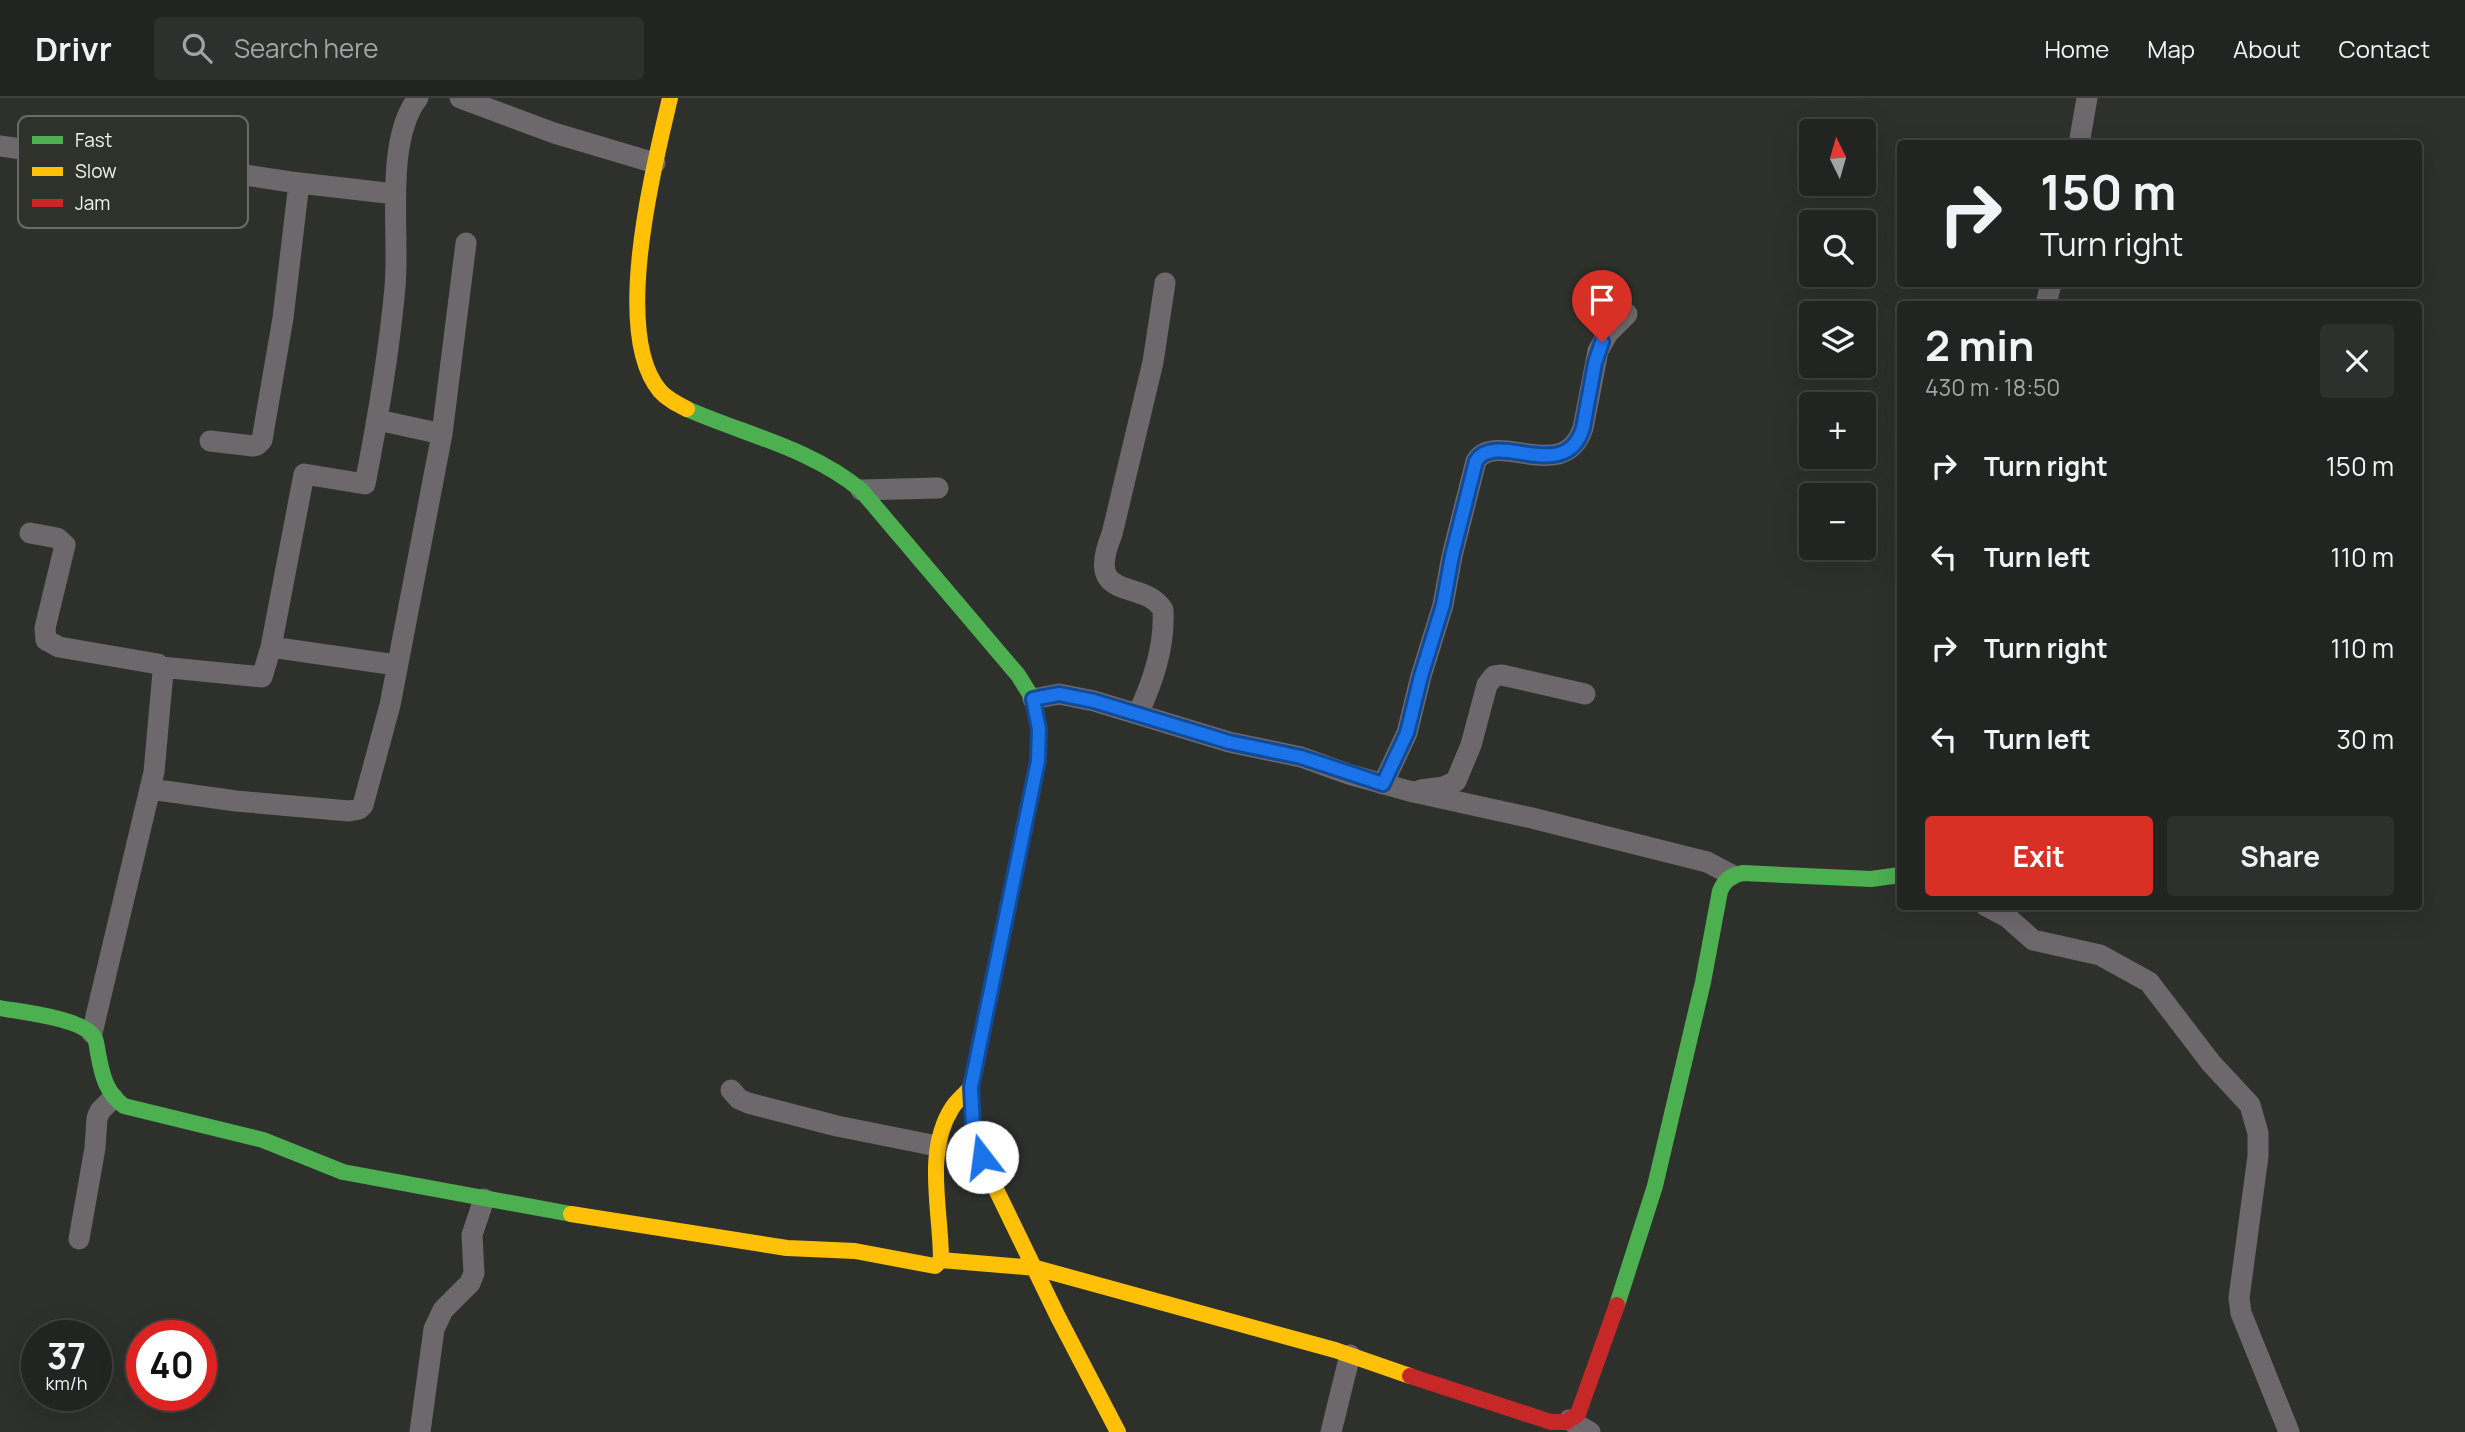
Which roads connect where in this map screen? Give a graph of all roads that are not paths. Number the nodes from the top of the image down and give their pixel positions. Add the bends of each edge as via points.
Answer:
1 (418, 98) edge
2 (460, 98) edge
3 (670, 98) edge
4 (2087, 98) edge
5 (2080, 140) edge
6 (0, 146) edge
7 (18, 149) edge
8 (655, 163) junction
9 (248, 175) edge
10 (299, 183) junction
11 (395, 194) junction
12 (466, 243) dead end
13 (1165, 283) dead end
14 (1628, 314) dead end
15 (378, 420) junction
16 (442, 434) junction
17 (210, 441) dead end
18 (939, 488) dead end
19 (861, 490) junction
20 (30, 533) dead end
21 (271, 647) junction
22 (396, 664) junction
23 (161, 667) junction
24 (1585, 694) dead end
25 (1033, 699) junction
26 (1138, 714) junction
27 (1383, 784) junction
28 (150, 789) junction
29 (1409, 792) junction
30 (1731, 875) junction
31 (1897, 875) edge
32 (1994, 910) edge
33 (0, 1008) edge
34 (92, 1033) junction
35 (971, 1087) junction
36 (731, 1090) dead end
37 (113, 1098) junction
38 (937, 1146) junction
39 (484, 1199) junction
40 (79, 1239) dead end
41 (941, 1260) junction
42 (1036, 1268) junction
43 (1350, 1355) junction
44 (1562, 1425) edge
45 (420, 1432) edge
46 (1118, 1432) edge
47 (1331, 1432) edge
48 (1590, 1432) edge
49 (2289, 1432) edge

1 - 11 street via 405,120
2 - 8 street
3 - 8 street
4 - 5 street
6 - 7 street
8 - 19 street via 637,315 642,358 652,381 660,393 678,403 806,453 843,473
9 - 10 street
10 - 11 street
10 - 17 street via 262,440 253,446
11 - 15 street via 396,284
12 - 16 street
13 - 26 street via 1153,362 1104,553 1112,583 1151,597 1163,610 1154,677
14 - 27 street via 1608,333 1598,351 1583,428 1572,447 1546,456 1488,452 1476,461 1407,733
15 - 16 street
15 - 21 street via 365,484 304,474
16 - 22 street
18 - 19 street
19 - 25 street via 986,635
20 - 23 street via 57,538 65,545 46,640 59,648 117,655
21 - 22 street
21 - 23 street via 262,677
22 - 28 street via 390,705 359,809 236,801
23 - 28 street
24 - 29 street via 1494,676 1456,781
25 - 26 street via 1059,694
25 - 35 street via 1039,729 1038,761
26 - 27 street
27 - 29 street
28 - 34 street
29 - 30 street via 1707,862
30 - 31 street via 1871,879
30 - 44 street via 1720,891 1656,1186 1578,1414
32 - 49 street via 2033,940 2101,955 2149,982 2250,1105 2258,1133 2258,1156 2240,1305
33 - 34 street
34 - 37 street via 105,1086
35 - 38 street via 953,1104
35 - 42 street via 973,1127 982,1157
36 - 38 street via 748,1103
37 - 39 street via 124,1106 263,1140 343,1172
37 - 40 street via 97,1118
38 - 41 street
39 - 41 street via 787,1248 856,1251 927,1266
39 - 45 street via 472,1235 471,1283 443,1310 434,1329
41 - 42 street
42 - 43 street
42 - 46 street
43 - 44 street
43 - 47 street
44 - 48 street

